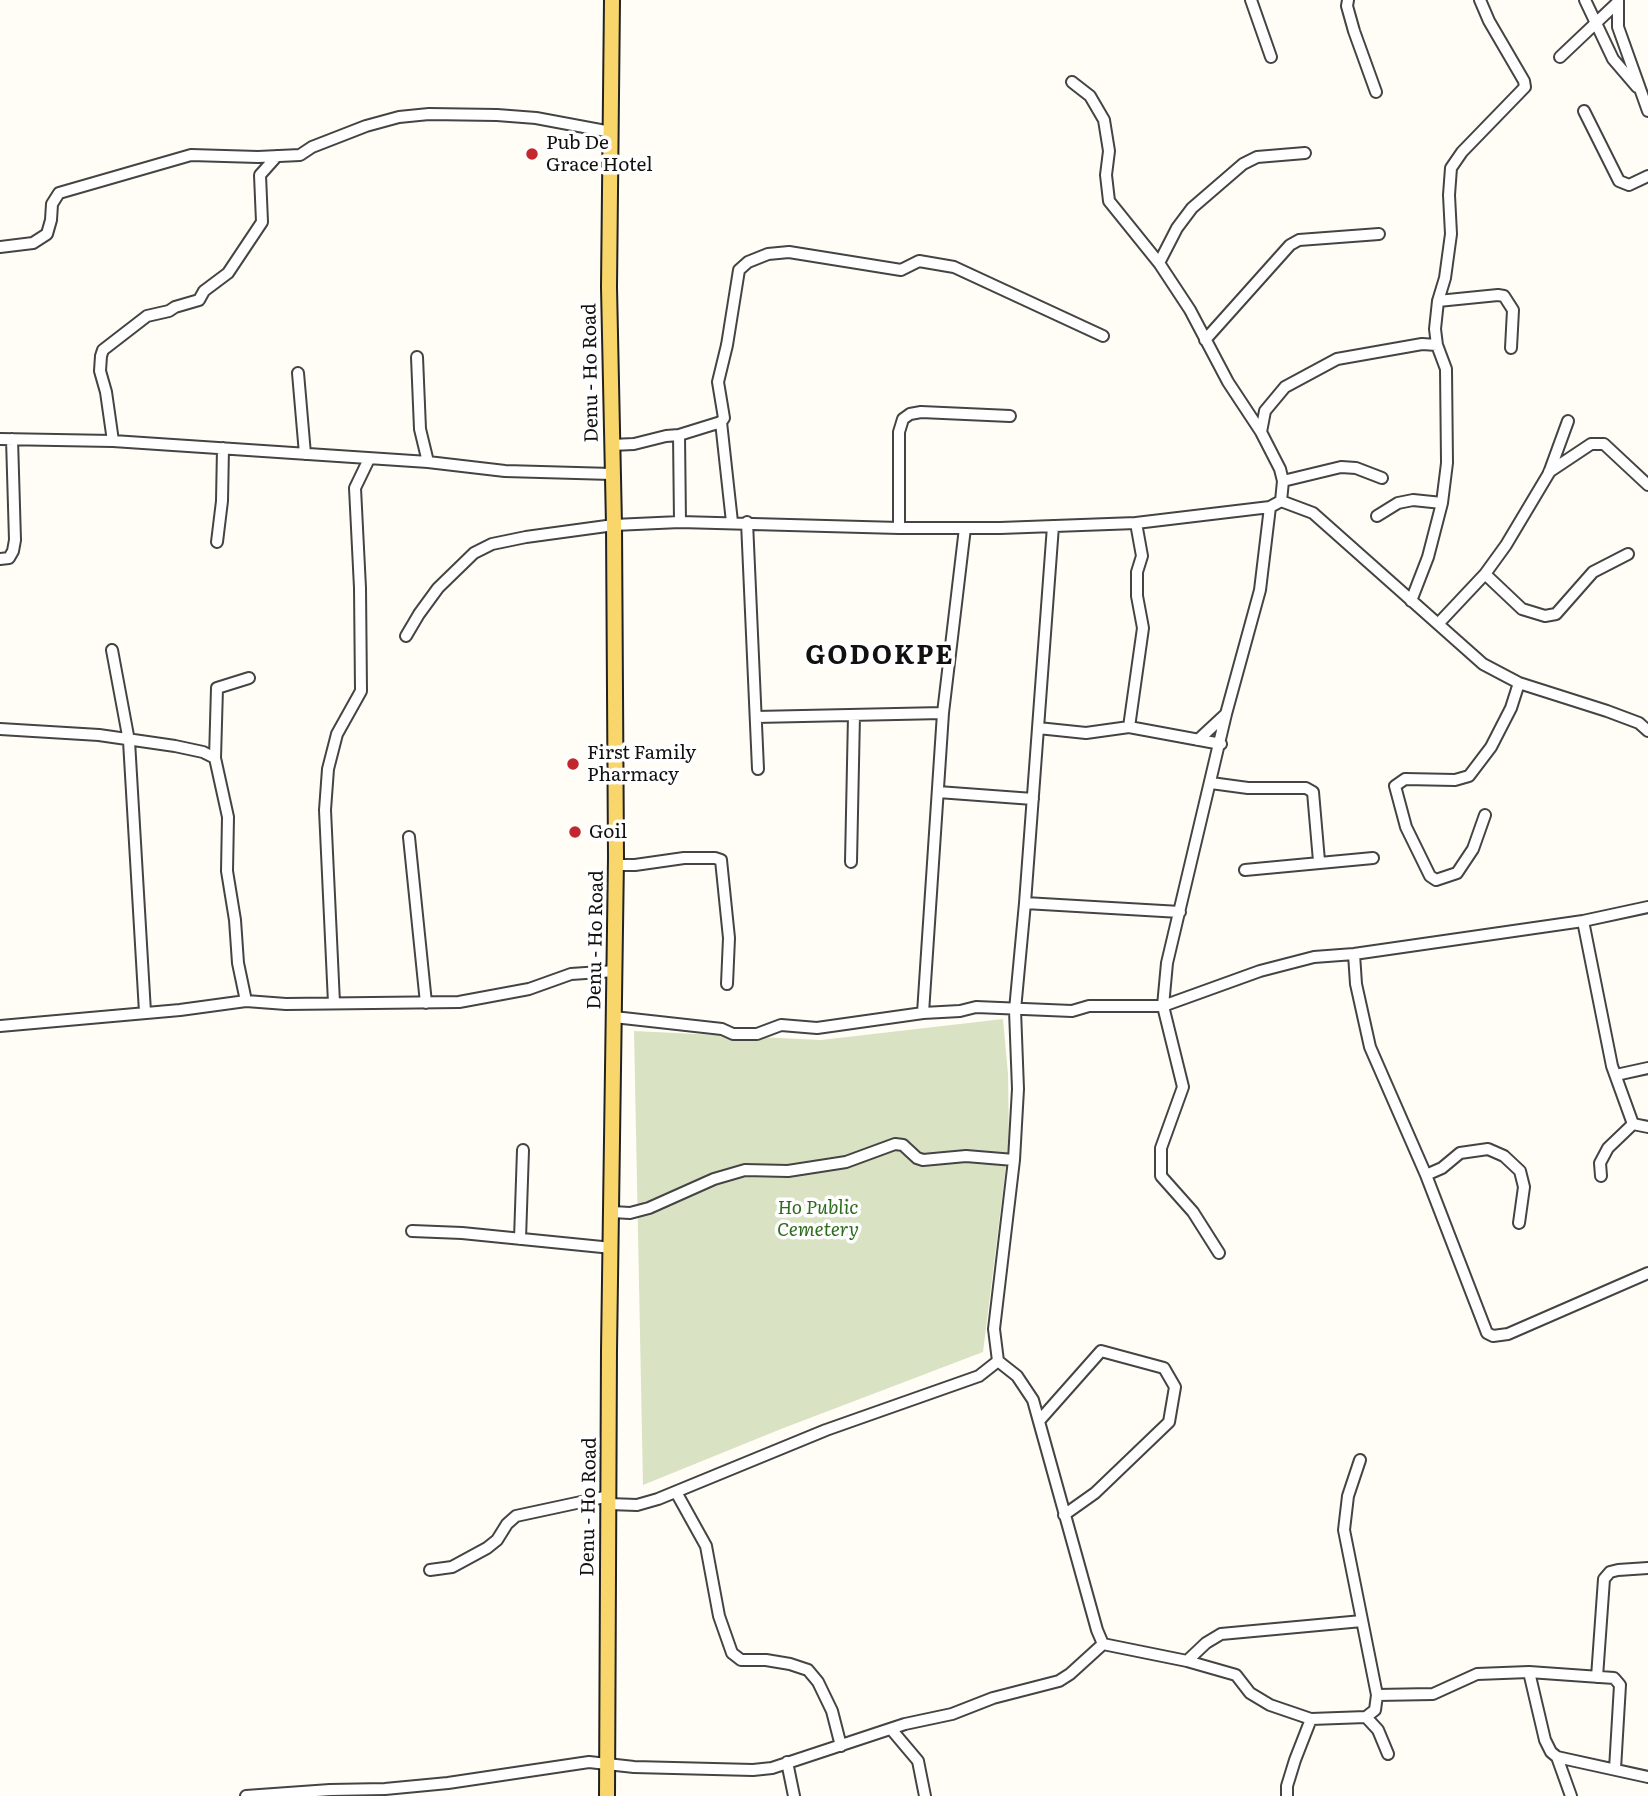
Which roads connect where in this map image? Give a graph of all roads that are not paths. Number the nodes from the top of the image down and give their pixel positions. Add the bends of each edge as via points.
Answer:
1 (612, 0) edge
2 (1251, 0) edge
3 (1348, 0) edge
4 (1480, 0) edge
5 (1585, 0) edge
6 (1618, 1) edge
7 (1595, 23) junction
8 (1271, 57) dead end
9 (1560, 57) dead end
10 (1072, 82) dead end
11 (1376, 92) dead end
12 (1642, 93) junction
13 (1584, 111) dead end
14 (1648, 111) edge
15 (611, 132) junction
16 (1305, 153) dead end
17 (277, 156) junction
18 (1648, 176) edge
19 (1379, 234) dead end
20 (0, 247) edge
21 (1159, 263) junction
22 (1438, 301) junction
23 (1103, 336) dead end
24 (1205, 340) junction
25 (1437, 345) junction
26 (1511, 348) dead end
27 (417, 357) dead end
28 (298, 373) dead end
29 (1010, 416) dead end
30 (1568, 421) dead end
31 (721, 422) junction
32 (1261, 432) junction
33 (679, 435) junction
34 (0, 439) edge
35 (12, 439) junction
36 (113, 441) junction
37 (611, 446) junction
38 (223, 448) junction
39 (305, 454) junction
40 (369, 458) junction
41 (428, 462) junction
42 (1549, 473) junction
43 (612, 474) junction
44 (1382, 478) dead end
45 (1283, 481) junction
46 (1648, 485) edge
47 (1281, 501) junction
48 (1442, 503) junction
49 (1270, 507) junction
50 (1377, 516) dead end
51 (680, 522) junction
52 (732, 522) junction
53 (747, 522) junction
54 (1136, 523) junction
55 (614, 525) junction
56 (1053, 526) junction
57 (899, 528) junction
58 (965, 528) junction
59 (218, 541) dead end
60 (1628, 554) dead end
61 (0, 559) edge
62 (1485, 574) junction
63 (1411, 601) junction
64 (1438, 624) junction
65 (406, 636) dead end
66 (112, 650) dead end
67 (249, 678) dead end
68 (1519, 683) junction
69 (943, 713) junction
70 (1226, 714) junction
71 (854, 715) junction
72 (756, 717) junction
73 (1129, 727) junction
74 (1038, 728) junction
75 (0, 729) edge
76 (1648, 731) edge
77 (129, 740) junction
78 (1198, 740) junction
79 (1221, 744) junction
80 (215, 758) junction
81 (758, 769) dead end
82 (1211, 783) junction
83 (937, 792) junction
84 (1033, 799) junction
85 (1485, 815) dead end
86 (409, 837) dead end
87 (1373, 858) dead end
88 (1319, 861) junction
89 (851, 862) dead end
90 (616, 865) junction
91 (1245, 870) dead end
92 (1025, 903) junction
93 (1648, 906) edge
94 (1180, 912) junction
95 (1583, 921) junction
96 (1354, 954) junction
97 (615, 971) junction
98 (727, 984) dead end
99 (246, 1001) junction
100 (334, 1003) junction
101 (426, 1003) junction
102 (1163, 1006) junction
103 (1015, 1010) junction
104 (145, 1012) junction
105 (923, 1013) junction
106 (614, 1017) junction
107 (0, 1026) edge
108 (1648, 1068) edge
109 (1615, 1075) junction
110 (1633, 1124) junction
111 (1648, 1127) edge
112 (523, 1150) dead end
113 (1014, 1160) junction
114 (1426, 1175) junction
115 (1601, 1176) dead end
116 (612, 1212) junction
117 (1519, 1223) dead end
118 (412, 1231) dead end
119 (520, 1240) junction
120 (612, 1248) junction
121 (1219, 1253) dead end
122 (1648, 1273) edge
123 (998, 1361) junction
124 (1039, 1421) junction
125 (1360, 1460) dead end
126 (676, 1492) junction
127 (609, 1500) junction
128 (1064, 1515) junction
129 (1648, 1568) edge
130 (430, 1570) dead end
131 (1362, 1621) junction
132 (1102, 1644) junction
133 (1187, 1661) junction
134 (1529, 1672) junction
135 (1597, 1676) junction
136 (1377, 1695) junction
137 (1366, 1717) junction
138 (1311, 1719) junction
139 (891, 1729) junction
140 (841, 1746) junction
141 (1388, 1754) dead end
142 (1557, 1757) junction
143 (788, 1762) junction
144 (607, 1764) junction
145 (1615, 1769) junction
146 (1648, 1777) edge
147 (330, 1793) edge
148 (246, 1796) edge
149 (607, 1796) edge
150 (794, 1796) edge
151 (925, 1796) edge
152 (1287, 1796) edge
153 (1571, 1796) edge

1 - 15 main road, Denu - Ho Road
2 - 8 street
3 - 11 street
4 - 22 street via 1525,87 1451,168 1451,234
5 - 7 street
6 - 7 street
6 - 12 street via 1618,27
7 - 9 street
7 - 12 street via 1613,59
10 - 21 street via 1090,96 1104,120 1109,201
12 - 14 street
13 - 18 street via 1619,181 1629,185
15 - 17 street via 536,118 429,114 366,126 300,155
15 - 37 main road, Denu - Ho Road
16 - 21 street via 1257,157 1225,177 1192,208
17 - 20 street via 191,155 66,191 52,204 47,234 33,243
17 - 36 street via 260,175 262,222 228,273 199,300 147,316 103,350 100,372
19 - 24 street via 1299,240 1290,245
21 - 24 street
22 - 25 street
22 - 26 street via 1504,296 1513,310
23 - 31 street via 954,267 919,261 901,270 789,252 768,254 738,270 718,382
24 - 32 street
25 - 32 street via 1337,359 1285,387 1265,411
25 - 48 street via 1446,369 1447,463
27 - 41 street via 419,417
28 - 39 street
29 - 57 street via 921,412 903,419 899,432
30 - 42 street
31 - 33 street
31 - 52 street
32 - 45 street
33 - 37 street
33 - 51 street
34 - 35 street
35 - 36 street
35 - 61 street via 15,540 9,558
36 - 38 street
37 - 43 main road, Denu - Ho Road
38 - 39 street
38 - 59 street
39 - 40 street
40 - 41 street
40 - 100 street via 355,488 361,691 337,734 325,810
41 - 43 street via 505,471
42 - 46 street via 1591,444 1604,444
42 - 62 street
43 - 55 main road, Denu - Ho Road
44 - 45 street via 1356,467 1340,467
45 - 47 street
47 - 49 street
47 - 63 street via 1313,513
48 - 50 street via 1413,500
48 - 63 street
49 - 54 street
49 - 70 street via 1259,590
51 - 52 street
51 - 55 street
52 - 53 street
53 - 57 street
53 - 72 street
54 - 56 street
54 - 73 street via 1142,556 1137,596 1143,628
55 - 65 street via 484,547 438,588
55 - 90 main road, Denu - Ho Road
56 - 58 street
56 - 74 street
57 - 58 street
58 - 69 street
60 - 62 street via 1593,572 1556,614 1545,616 1522,609
62 - 64 street
63 - 64 street
64 - 68 street via 1483,664
66 - 77 street
67 - 80 street via 217,688
68 - 76 street via 1607,711
68 - 85 street via 1491,747 1469,776 1405,779 1395,786 1406,827 1436,880 1457,873 1473,849
69 - 71 street
69 - 83 street
70 - 78 street
70 - 79 street
71 - 72 street
71 - 89 street
72 - 81 street
73 - 74 street via 1086,733
73 - 78 street
74 - 84 street
75 - 77 street
77 - 80 street via 194,750
77 - 104 street
78 - 79 street
79 - 82 street
80 - 99 street via 228,817 227,871
82 - 88 street via 1313,792
82 - 94 street
83 - 84 street
83 - 105 street
84 - 92 street
86 - 101 street
87 - 88 street
88 - 91 street
90 - 97 main road, Denu - Ho Road
90 - 98 street via 684,858 721,860 729,938
92 - 94 street
92 - 103 street
93 - 95 street
94 - 102 street via 1167,963
95 - 96 street
95 - 109 street
96 - 102 street via 1274,967
96 - 114 street via 1370,1047
97 - 101 street via 572,974 490,998
97 - 106 main road, Denu - Ho Road
99 - 100 street
99 - 104 street
100 - 101 street
102 - 103 street
102 - 121 street via 1183,1087 1161,1148 1161,1176 1193,1212
103 - 105 street via 976,1007
103 - 113 street
104 - 107 street
105 - 106 street via 817,1028 781,1025 757,1034
106 - 116 main road, Denu - Ho Road
108 - 109 street
109 - 110 street
110 - 111 street
110 - 115 street via 1608,1148 1600,1163
112 - 119 street
113 - 116 street via 966,1156 923,1160 895,1144 834,1164 788,1171 745,1170 649,1208
113 - 123 street via 994,1329
114 - 117 street via 1460,1153 1488,1149 1504,1156 1520,1171 1524,1186
114 - 122 street via 1483,1326 1493,1336 1508,1334
116 - 120 main road, Denu - Ho Road
118 - 119 street
119 - 120 street
120 - 127 main road, Denu - Ho Road
123 - 124 street via 1017,1376
123 - 126 street via 979,1376 826,1430
124 - 128 street
124 - 128 street via 1101,1351 1164,1368 1175,1387 1169,1422 1095,1493
125 - 131 street via 1348,1496 1344,1530
126 - 127 street via 637,1505
126 - 140 street via 706,1546 719,1616 735,1658 778,1662 808,1671 832,1711
127 - 130 street via 516,1516 487,1548 452,1567
127 - 144 main road, Denu - Ho Road
128 - 132 street
129 - 135 street via 1618,1570 1604,1579
131 - 133 street via 1221,1634
131 - 136 street
132 - 133 street
132 - 139 street via 1059,1681
133 - 138 street via 1236,1675 1250,1693 1270,1705
134 - 135 street
134 - 136 street via 1478,1674 1433,1694
134 - 142 street via 1545,1740
135 - 145 street via 1614,1678 1620,1685
136 - 137 street via 1375,1710
137 - 138 street
137 - 141 street via 1378,1730
138 - 152 street
139 - 140 street
139 - 151 street via 918,1762
140 - 143 street
142 - 145 street
142 - 153 street
143 - 144 street via 753,1770
143 - 150 street
144 - 147 street via 589,1762 449,1783
144 - 149 main road, Denu - Ho Road
145 - 146 street
147 - 148 street

